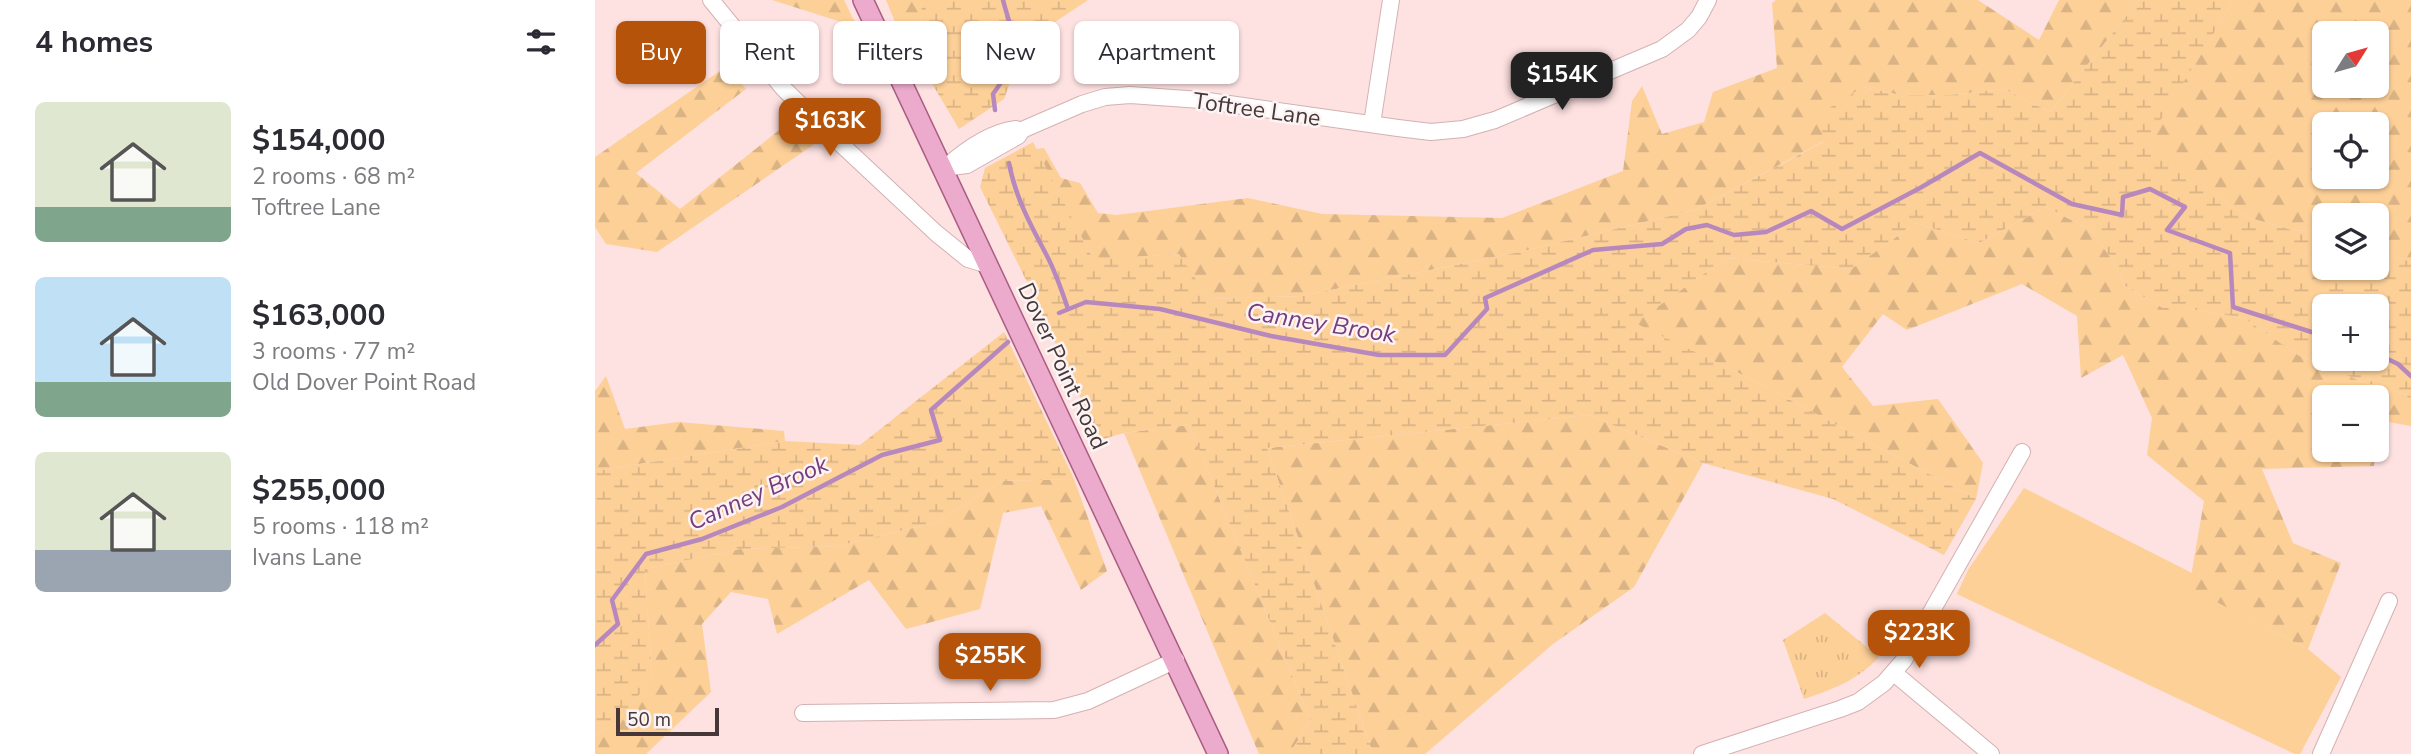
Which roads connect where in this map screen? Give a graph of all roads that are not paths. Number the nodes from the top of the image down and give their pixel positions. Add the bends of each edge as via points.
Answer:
1 (711, 0) edge
2 (863, 0) edge
3 (1391, 0) edge
4 (1708, 0) edge
5 (1372, 124) junction
6 (944, 168) junction
7 (988, 265) junction
8 (2022, 452) dead end
9 (2389, 601) dead end
10 (1176, 660) junction
11 (1894, 673) junction
12 (803, 713) dead end
13 (1219, 754) edge
14 (1702, 754) edge
15 (1991, 754) edge
16 (2321, 754) edge

1 - 7 street via 775,78 827,131 968,260
2 - 6 main road, Dover Point Road
3 - 5 street
4 - 5 street, Toftree Lane via 1688,30 1662,49 1495,120 1431,132
5 - 6 street, Toftree Lane via 1201,100 1105,97 979,143
6 - 7 main road, Dover Point Road
7 - 10 main road, Dover Point Road
8 - 11 street
9 - 16 street
10 - 12 street via 1088,701 1054,710
10 - 13 main road, Dover Point Road
11 - 14 street via 1873,693 1840,709
11 - 15 street

